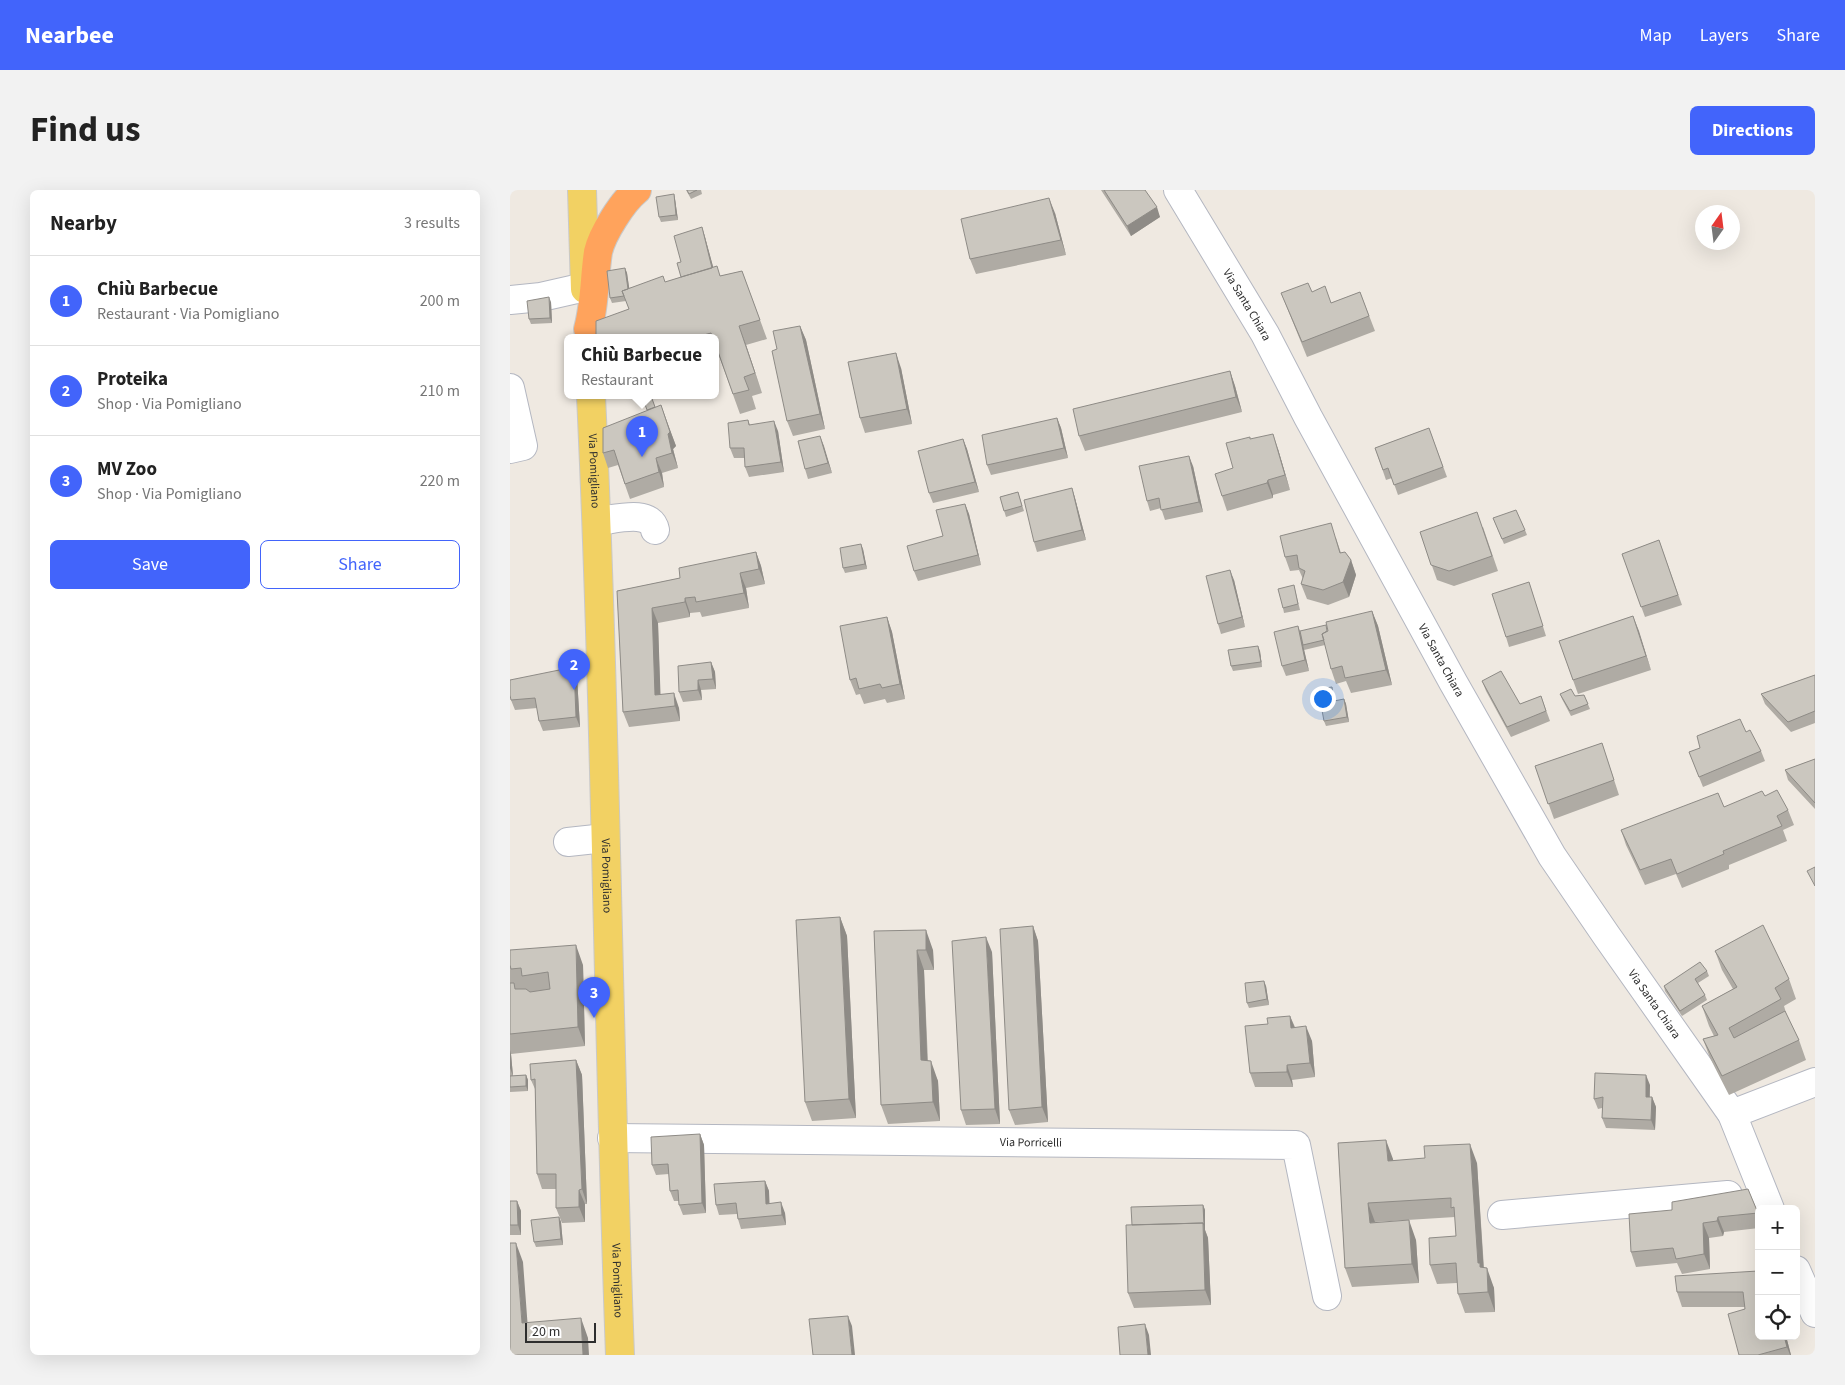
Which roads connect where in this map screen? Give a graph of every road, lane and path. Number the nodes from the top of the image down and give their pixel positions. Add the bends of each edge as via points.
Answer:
1 (582, 190) edge
2 (637, 190) edge
3 (1178, 190) edge
4 (510, 287) edge
5 (585, 287) junction
6 (510, 300) edge
7 (588, 334) edge
8 (510, 388) edge
9 (591, 399) edge
10 (510, 449) edge
11 (597, 521) junction
12 (655, 530) dead end
13 (605, 838) junction
14 (568, 842) dead end
15 (1815, 1082) edge
16 (1732, 1114) junction
17 (612, 1138) junction
18 (1767, 1201) edge
19 (1502, 1215) dead end
20 (1800, 1279) edge
21 (1327, 1296) dead end
22 (1815, 1313) edge
23 (620, 1355) edge

1 - 5 main road
2 - 7 highway via 615,217 599,250 594,308
3 - 16 street, Via Santa Chiara via 1265,334 1453,682 1552,856
4 - 5 street via 546,282
5 - 6 street
5 - 7 main road
8 - 10 street via 523,446
9 - 11 main road, Via Pomigliano
11 - 12 street via 640,516 648,518
11 - 13 main road, Via Pomigliano
13 - 14 street
13 - 17 main road, Via Pomigliano
15 - 16 street
16 - 18 street, Via Santa Chiara
17 - 21 street, Via Porricelli via 1296,1145
17 - 23 main road, Via Pomigliano
18 - 19 street
20 - 22 street

